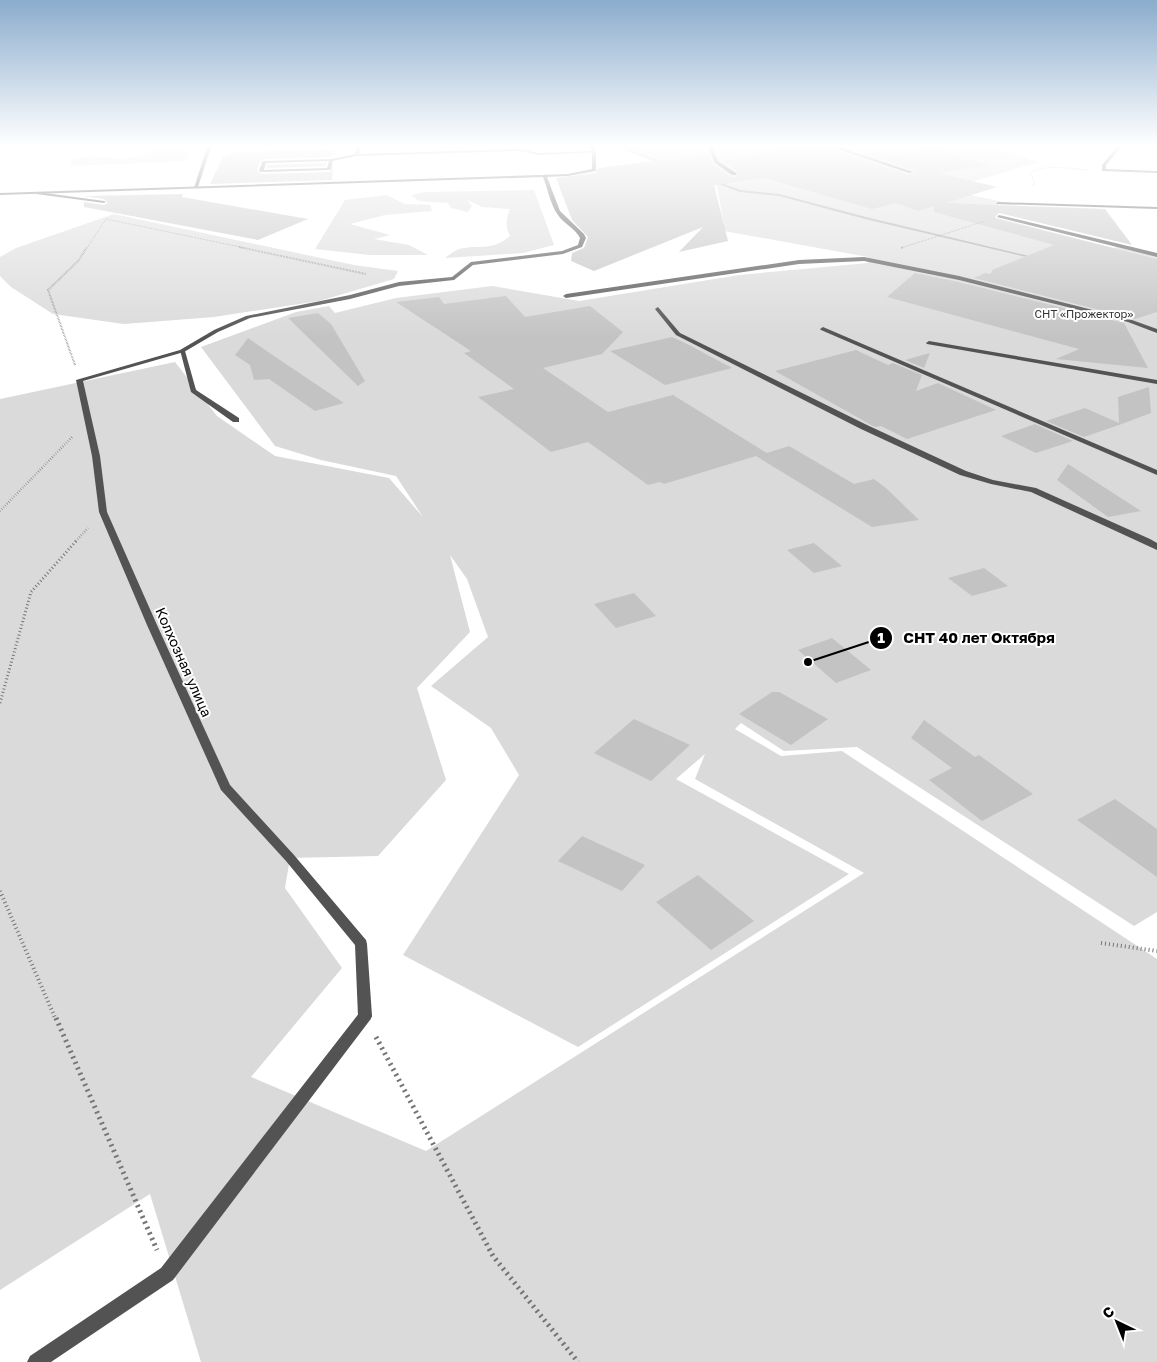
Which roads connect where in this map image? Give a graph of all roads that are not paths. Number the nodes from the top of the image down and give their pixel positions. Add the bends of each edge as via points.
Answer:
1 (558, 211) edge
2 (1013, 212) dead end
3 (1157, 254) edge
4 (566, 296) dead end
5 (658, 309) dead end
6 (823, 329) dead end
7 (1157, 331) edge
8 (929, 343) dead end
9 (182, 351) junction
10 (1157, 382) edge
11 (236, 420) dead end
12 (1157, 473) edge
13 (1157, 547) edge
14 (36, 1362) edge

1 - 9 street via 580,230 583,238 580,246 563,252 471,264 454,278 399,284 248,317
2 - 3 street via 999,216
4 - 7 street via 800,262 864,259 959,278 1130,321
5 - 13 street via 678,334 864,427 963,474 1032,490
6 - 12 street
8 - 10 street
9 - 11 street via 193,391
9 - 14 street, Колхозная улица via 79,380 96,456 103,512 225,788 290,858 361,944 365,1016 167,1274

